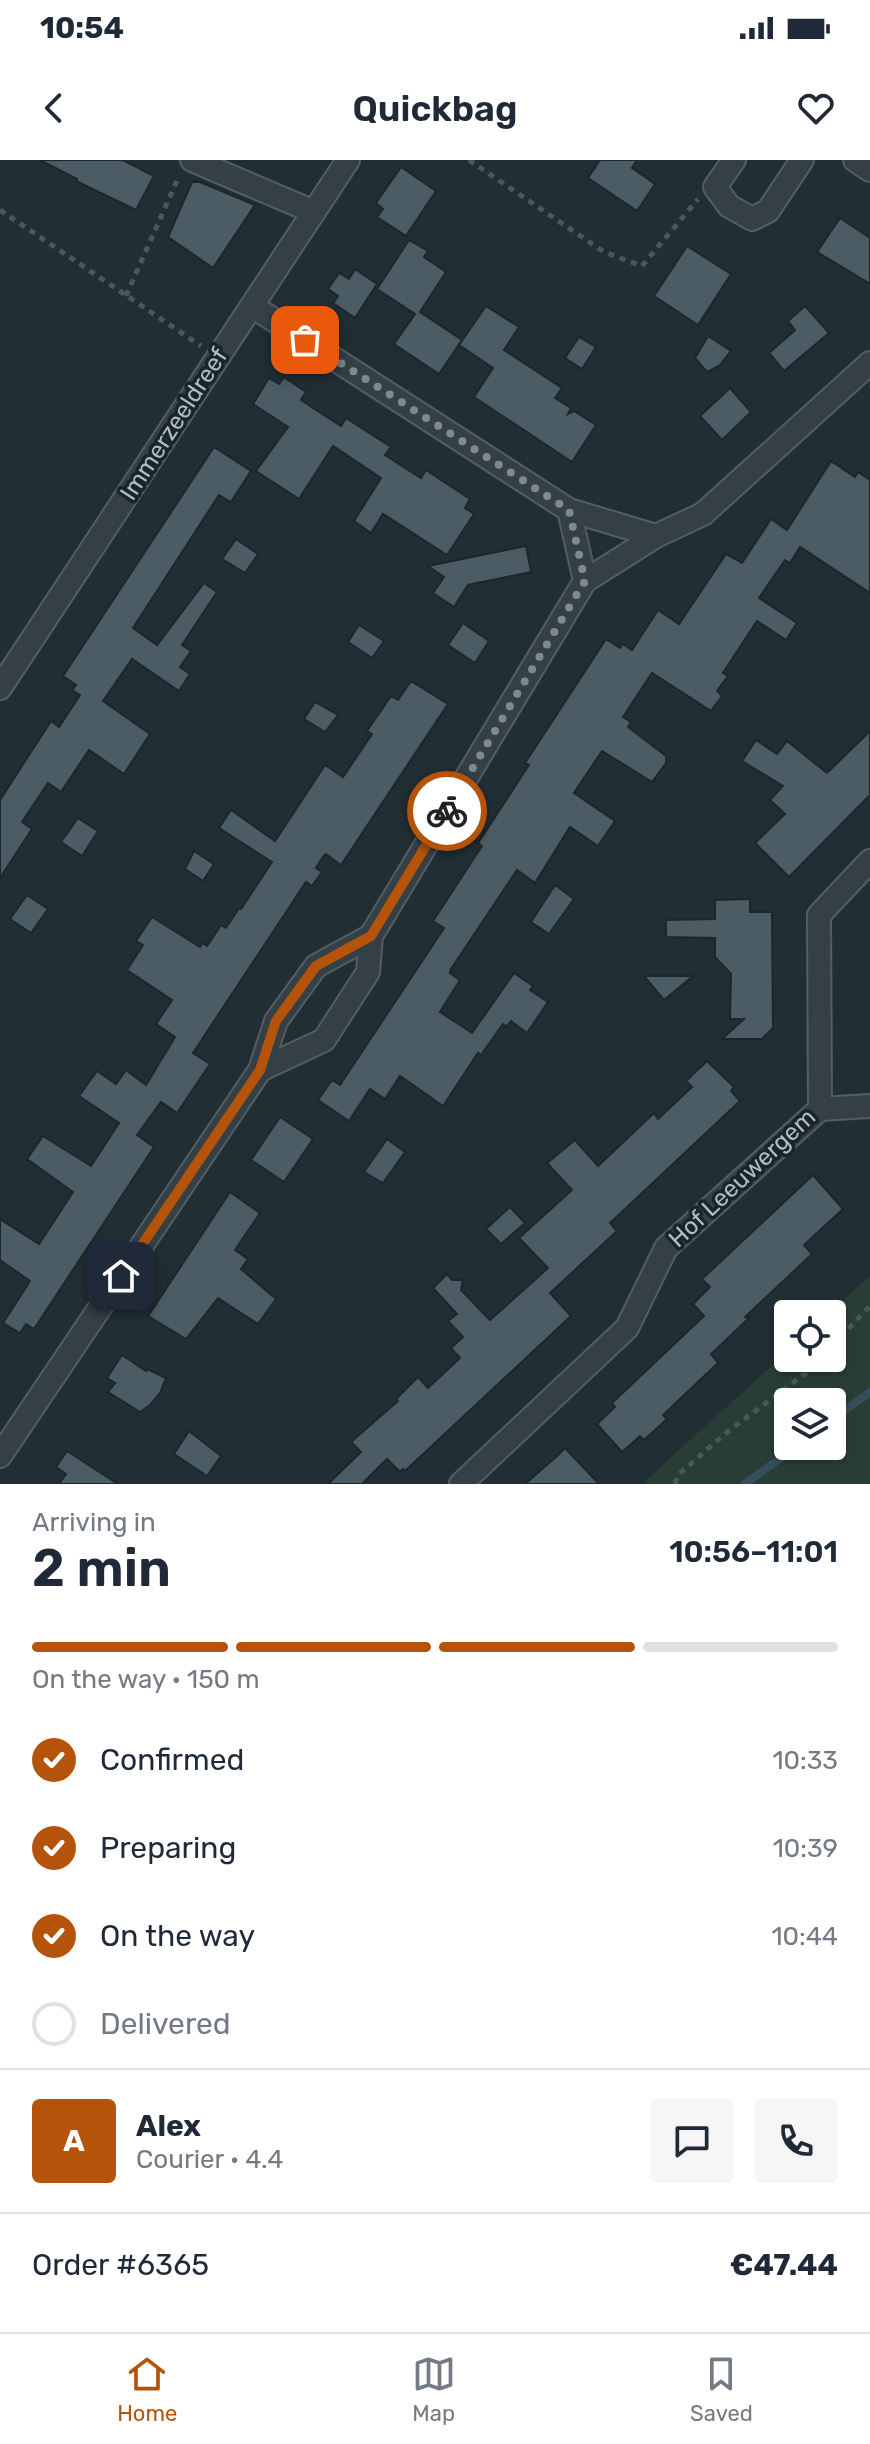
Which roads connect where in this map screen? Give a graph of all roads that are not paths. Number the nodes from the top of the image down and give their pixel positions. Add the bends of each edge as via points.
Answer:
1 (348, 160) edge
2 (734, 160) edge
3 (802, 160) edge
4 (855, 160) edge
5 (186, 167) edge
6 (870, 170) edge
7 (314, 212) junction
8 (252, 306) junction
9 (870, 363) edge
10 (569, 510) junction
11 (656, 536) junction
12 (585, 581) junction
13 (0, 688) edge
14 (870, 861) edge
15 (371, 936) junction
16 (260, 1070) junction
17 (870, 1106) edge
18 (820, 1109) junction
19 (0, 1456) edge
20 (461, 1484) edge

1 - 7 street, Immerzeeldreef
2 - 3 street via 715,187 729,206 752,219 768,211
4 - 6 street
5 - 7 street
7 - 8 street, Immerzeeldreef
8 - 10 street
8 - 13 street, Immerzeeldreef
9 - 11 street via 703,514
10 - 11 street
10 - 12 street
11 - 12 street
12 - 15 street
14 - 18 street, Hof Leeuwergem via 819,915
15 - 16 street via 316,966 276,1021
15 - 16 street via 368,972 324,1040
16 - 19 street
17 - 18 street
18 - 20 street, Hof Leeuwergem via 666,1248 627,1328

